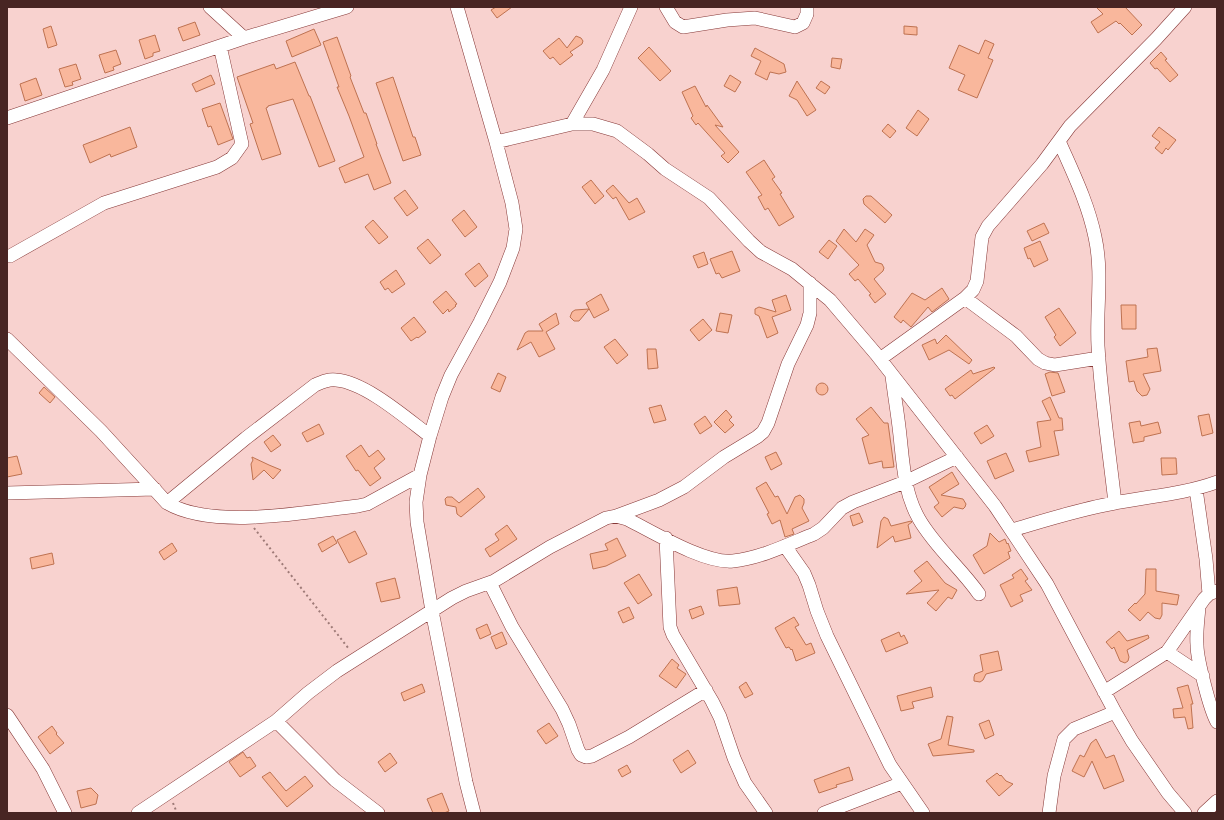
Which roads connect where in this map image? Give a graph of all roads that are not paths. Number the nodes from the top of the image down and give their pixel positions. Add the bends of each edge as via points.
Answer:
1 (210, 7) edge
2 (347, 7) edge
3 (457, 7) edge
4 (631, 7) edge
5 (666, 7) edge
6 (806, 7) edge
7 (1185, 7) edge
8 (244, 38) junction
9 (220, 46) junction
10 (7, 118) edge
11 (572, 124) junction
12 (1059, 141) junction
13 (496, 142) junction
14 (7, 256) edge
15 (810, 283) junction
16 (965, 298) junction
17 (7, 340) edge
18 (1099, 358) junction
19 (880, 359) junction
20 (892, 374) junction
21 (430, 436) junction
22 (956, 457) junction
23 (420, 475) junction
24 (905, 482) junction
25 (1217, 482) edge
26 (155, 489) junction
27 (1196, 489) junction
28 (7, 493) edge
29 (1115, 502) junction
30 (166, 503) junction
31 (616, 516) junction
32 (1012, 530) junction
33 (666, 538) junction
34 (785, 546) junction
35 (490, 583) junction
36 (1213, 593) edge
37 (979, 594) dead end
38 (1199, 608) junction
39 (432, 611) junction
40 (1166, 652) junction
41 (1203, 676) junction
42 (706, 690) junction
43 (1104, 692) junction
44 (1115, 712) junction
45 (7, 715) edge
46 (276, 721) junction
47 (1217, 722) edge
48 (902, 783) junction
49 (1217, 801) edge
50 (65, 813) edge
51 (138, 813) edge
52 (378, 813) edge
53 (474, 813) edge
54 (766, 813) edge
55 (824, 813) edge
56 (923, 813) edge
57 (1050, 813) edge
58 (1184, 813) edge
59 (1204, 813) edge

1 - 8 street
2 - 8 street
3 - 13 street
4 - 11 street via 603,70
5 - 6 street via 675,22 683,26 755,18 795,27 802,24 807,14
7 - 12 street via 1070,126
8 - 9 street
9 - 10 street
9 - 14 street via 242,144 232,158 217,167 104,203
11 - 13 street
11 - 15 street via 593,124 617,131 665,169 708,198 762,252
12 - 16 street via 988,226 982,237 977,281
12 - 18 street via 1082,192 1096,239 1099,268
13 - 21 street via 512,203 516,229 513,248 500,282 451,375
15 - 19 street via 830,300
15 - 31 street via 810,313 807,325 788,364 763,432 684,487 659,500
16 - 18 street via 1016,336 1044,363 1055,365
16 - 19 street
17 - 26 street via 102,431
18 - 29 street
19 - 20 street
20 - 22 street
20 - 24 street
21 - 23 street
21 - 30 street via 364,390 350,383 325,381 315,385
22 - 24 street
22 - 32 street
23 - 30 street via 367,504 358,506 246,518 185,511
23 - 39 street via 416,502 417,522
24 - 34 street via 853,502 842,508 814,534
24 - 37 street via 919,519
25 - 27 street
26 - 28 street
26 - 30 street
27 - 29 street
27 - 36 street
29 - 32 street
31 - 33 street
31 - 35 street via 606,518 550,547
32 - 43 street via 1047,584
33 - 34 street via 716,560 751,558
33 - 42 street via 670,627
34 - 48 street via 804,573 827,636 890,764
35 - 39 street via 466,591
35 - 42 street via 512,627 562,709 581,755 592,756 629,737
36 - 38 street via 1204,599
38 - 40 street
38 - 41 street via 1197,645
39 - 46 street via 337,671
39 - 53 street
40 - 41 street
40 - 43 street
41 - 47 street
42 - 54 street via 720,717 745,783
43 - 44 street
44 - 57 street via 1074,729 1064,739 1054,776
44 - 58 street
45 - 50 street via 43,769
46 - 51 street
46 - 52 street via 335,780
48 - 55 street
48 - 56 street
49 - 59 street

